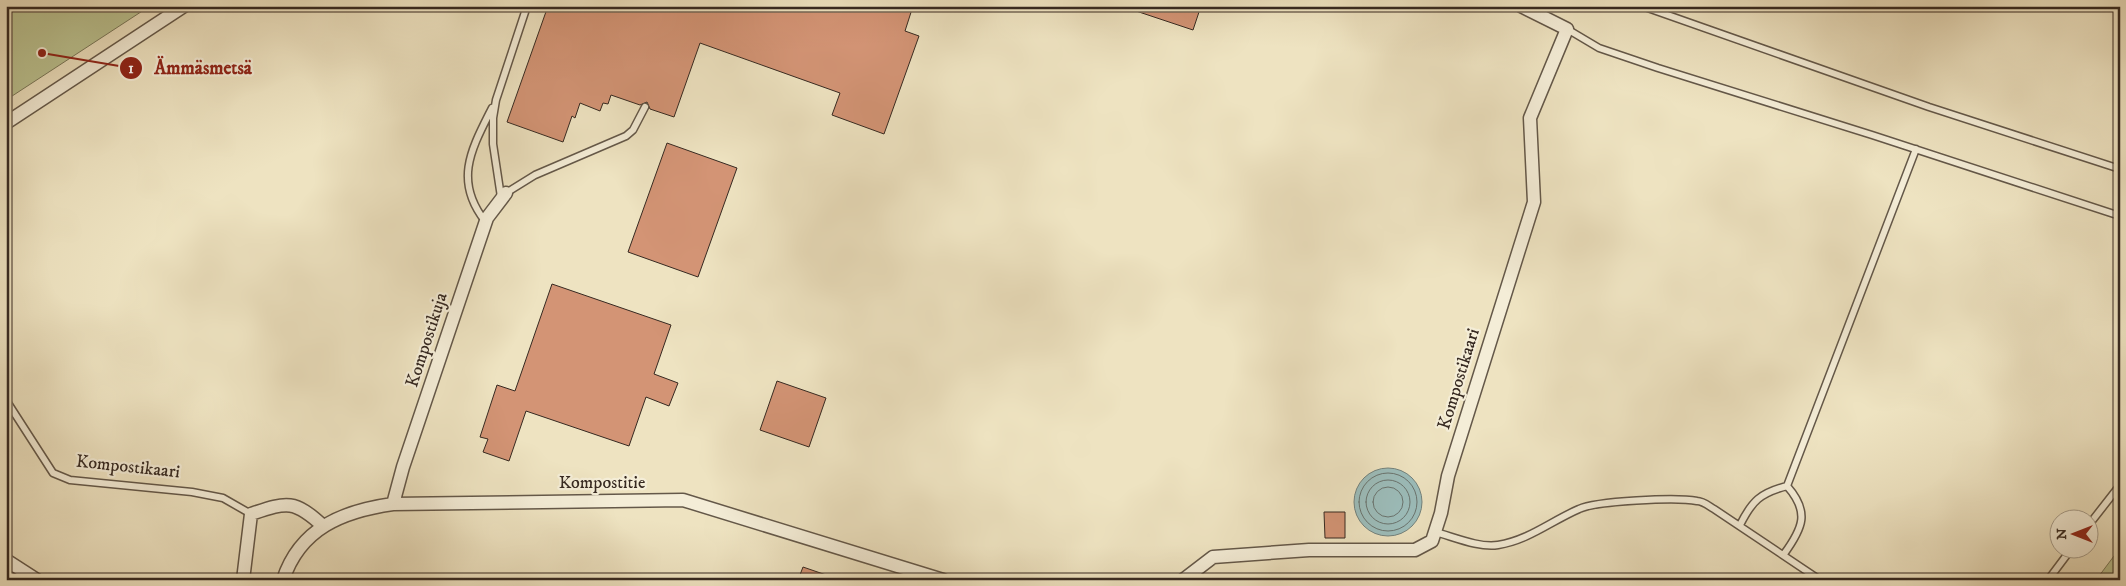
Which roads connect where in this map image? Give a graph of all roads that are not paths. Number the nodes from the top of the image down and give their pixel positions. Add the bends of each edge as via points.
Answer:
1 (184, 6) edge
2 (527, 6) edge
3 (1521, 6) edge
4 (1642, 6) edge
5 (1567, 29) junction
6 (496, 100) junction
7 (645, 107) dead end
8 (6, 123) edge
9 (1916, 149) junction
10 (2120, 170) edge
11 (504, 195) junction
12 (2120, 216) edge
13 (486, 223) junction
14 (6, 400) edge
15 (2120, 484) edge
16 (1787, 486) junction
17 (393, 504) junction
18 (2098, 513) edge
19 (251, 514) junction
20 (1740, 525) junction
21 (323, 526) junction
22 (1435, 532) junction
23 (1784, 554) junction
24 (2064, 558) edge
25 (6, 560) edge
26 (37, 580) edge
27 (243, 580) edge
28 (283, 580) edge
29 (943, 580) edge
30 (1183, 580) edge
31 (1820, 580) edge
32 (2048, 580) edge

1 - 8 street
2 - 6 lane
3 - 5 street
4 - 10 lane
5 - 9 lane via 1600,48 1624,57
5 - 22 street, Kompostikaari via 1530,118 1534,202 1448,476
6 - 11 lane via 493,144
6 - 13 lane via 471,151 468,165 472,198
7 - 11 lane via 633,130 626,136 536,175
9 - 12 lane
9 - 16 lane
11 - 13 street, Kompostikuja
13 - 17 street, Kompostikuja
14 - 19 lane, Kompostikaari via 53,473 70,480 222,498
15 - 18 lane
16 - 20 lane via 1766,492 1756,499
16 - 23 lane via 1803,512 1801,525
17 - 21 street, Kompostitie via 364,508
17 - 29 street, Kompostitie via 683,500
19 - 21 street via 278,505 294,505 306,510
19 - 27 street
20 - 22 lane via 1699,501 1660,500 1581,508 1531,536 1496,545 1479,544
20 - 23 lane
21 - 28 street, Kompostitie via 300,545
22 - 30 street, Kompostikaari via 1432,541 1416,550 1309,550 1213,557
23 - 31 lane
24 - 32 lane
25 - 26 street

